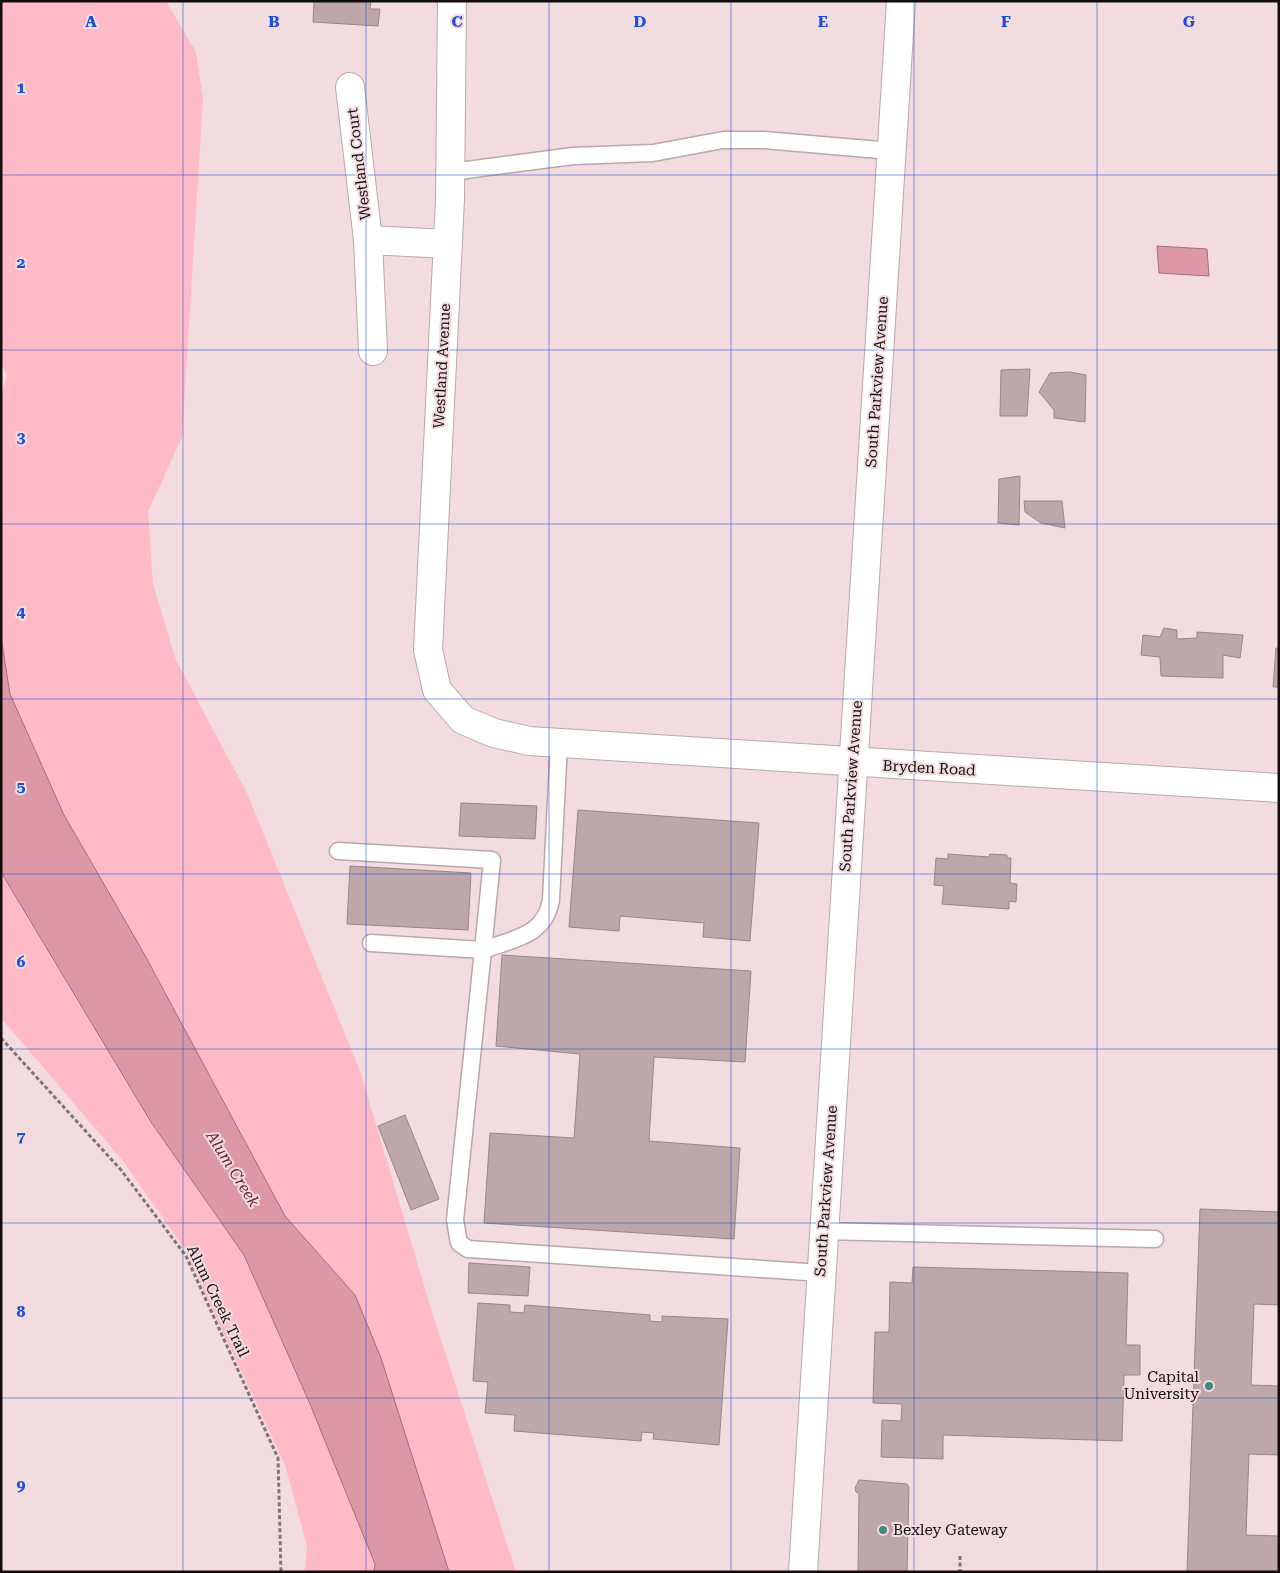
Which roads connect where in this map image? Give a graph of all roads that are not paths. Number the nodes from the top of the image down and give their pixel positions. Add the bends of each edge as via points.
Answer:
1 (452, 1) edge
2 (901, 1) edge
3 (350, 87) dead end
4 (891, 151) junction
5 (451, 172) junction
6 (368, 240) junction
7 (448, 244) junction
8 (373, 351) dead end
9 (463, 720) joint
10 (559, 743) junction
11 (852, 763) junction
12 (1279, 788) edge
13 (338, 851) dead end
14 (371, 943) dead end
15 (483, 950) junction
16 (824, 1231) junction
17 (1155, 1239) dead end
18 (821, 1273) junction
19 (803, 1572) edge

1 - 5 street, Westland Avenue
2 - 4 street, South Parkview Avenue
3 - 6 street, Westland Court
4 - 5 lane via 764,140 723,140 654,153 573,156
4 - 11 street, South Parkview Avenue
5 - 7 street, Westland Avenue
6 - 7 street, Westland Court
6 - 8 street, Westland Court
7 - 9 street, Westland Avenue via 428,650 437,690
9 - 10 street, Bryden Road via 494,733 529,741
10 - 11 street, Bryden Road
10 - 15 lane via 551,900 546,918 531,932
11 - 12 street, Bryden Road
11 - 16 street, South Parkview Avenue
13 - 15 lane via 492,860
14 - 15 lane
15 - 18 lane via 455,1220 459,1244 468,1249
16 - 17 lane
16 - 18 street, South Parkview Avenue
18 - 19 street, South Parkview Avenue

